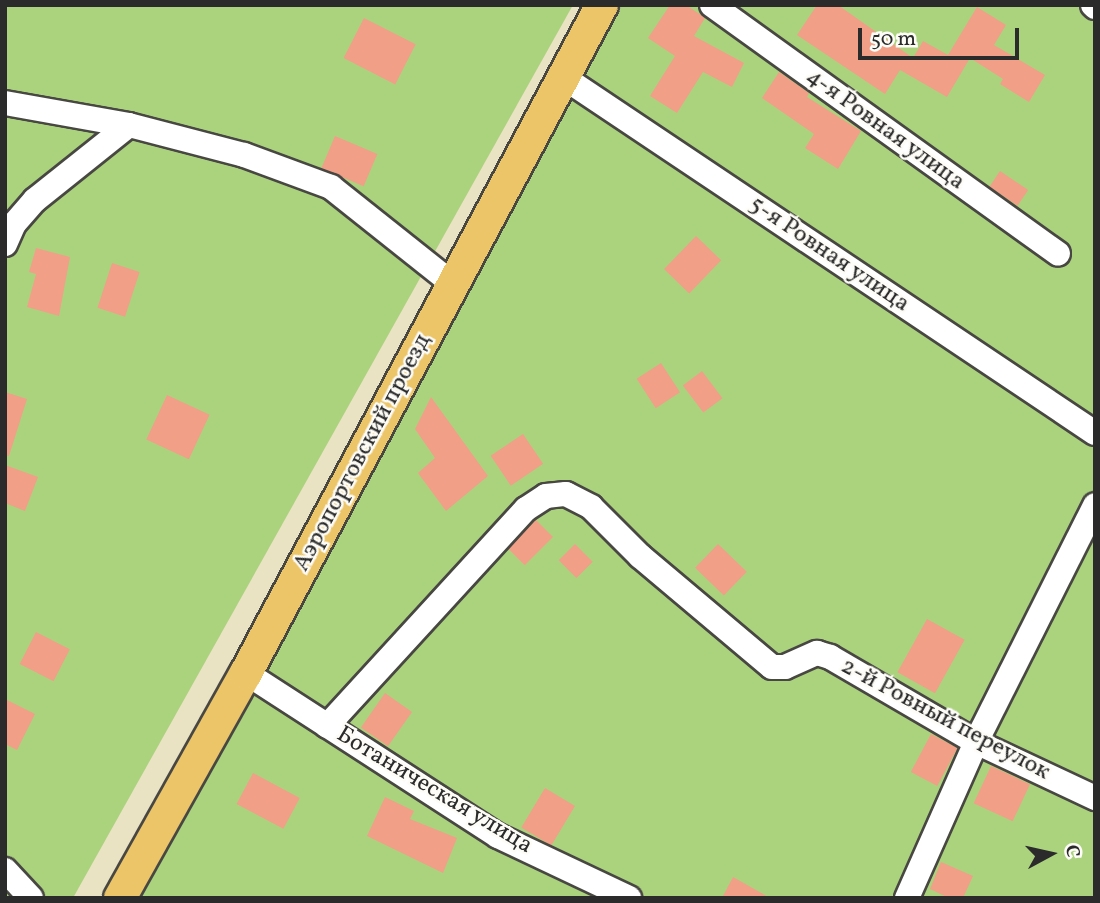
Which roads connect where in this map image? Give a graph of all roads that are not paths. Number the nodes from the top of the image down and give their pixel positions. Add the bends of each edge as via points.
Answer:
1 (602, 5) edge
2 (712, 5) edge
3 (563, 77) junction
4 (5, 103) edge
5 (129, 125) junction
6 (5, 244) edge
7 (1058, 254) dead end
8 (453, 284) junction
9 (1095, 433) edge
10 (1095, 505) edge
11 (246, 673) junction
12 (327, 726) junction
13 (976, 742) junction
14 (1095, 798) edge
15 (5, 870) edge
16 (31, 898) edge
17 (120, 898) edge
18 (629, 898) edge
19 (907, 898) edge

1 - 3 main road, Аэропортовский проезд
2 - 7 street, 4-я Ровная улица
3 - 8 main road, Аэропортовский проезд
3 - 9 street, 5-я Ровная улица
4 - 5 street
5 - 6 street via 35,200 14,224
5 - 8 street via 244,155 331,187
8 - 11 main road, Аэропортовский проезд
10 - 13 street
11 - 12 street, Ботаническая улица
11 - 17 main road, Аэропортовский проезд
12 - 13 street, 2-й Ровный переулок via 526,509 546,496 566,494 591,507 640,556 772,667 785,667 817,653 830,657
12 - 18 street, Ботаническая улица via 498,836
13 - 14 street, 2-й Ровный переулок
13 - 19 street
15 - 16 street

